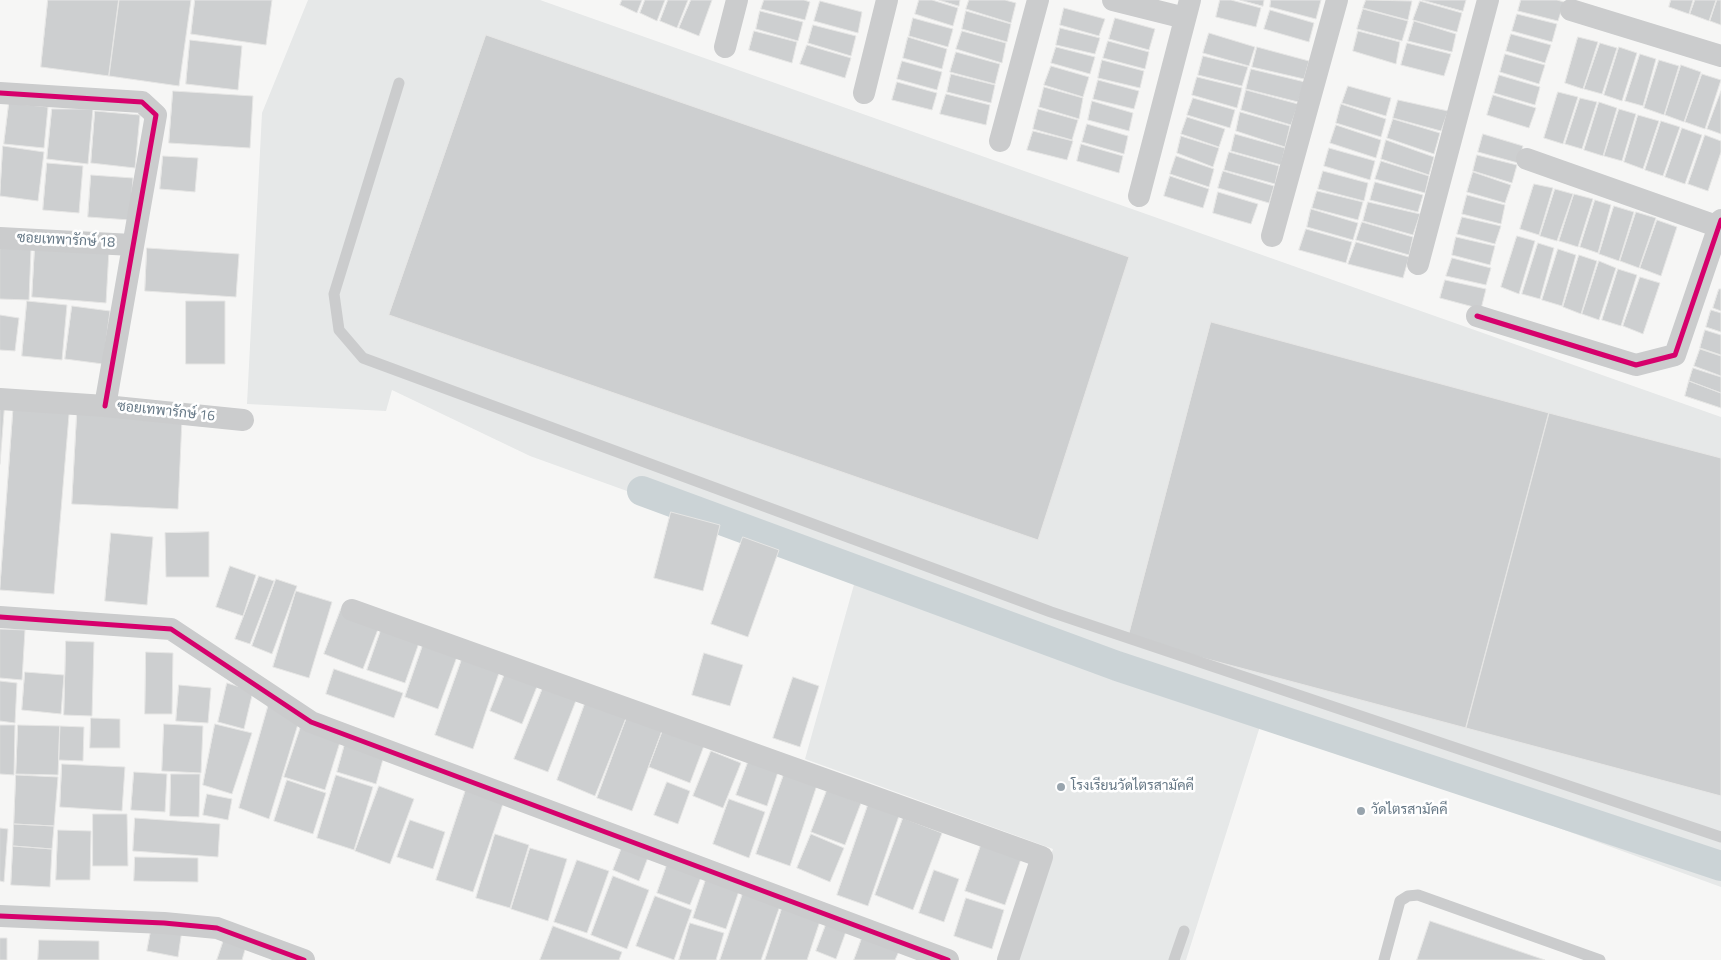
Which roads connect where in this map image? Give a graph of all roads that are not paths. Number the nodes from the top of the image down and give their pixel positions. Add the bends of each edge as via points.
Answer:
1 (737, 0) edge
2 (887, 0) edge
3 (1038, 0) edge
4 (1113, 0) edge
5 (1337, 0) edge
6 (1488, 0) edge
7 (1188, 9) edge
8 (1572, 10) dead end
9 (725, 47) dead end
10 (1721, 56) edge
11 (399, 83) dead end
12 (0, 93) edge
13 (864, 94) dead end
14 (1000, 141) dead end
15 (1527, 159) dead end
16 (1138, 196) dead end
17 (1720, 224) edge
18 (1272, 236) dead end
19 (0, 238) edge
20 (132, 245) junction
21 (1418, 264) dead end
22 (1477, 316) dead end
23 (0, 399) edge
24 (105, 406) junction
25 (243, 420) dead end
26 (352, 610) dead end
27 (0, 617) edge
28 (1721, 837) edge
29 (0, 916) edge
30 (1184, 931) dead end
31 (304, 960) edge
32 (948, 960) edge
33 (1008, 960) edge
34 (1174, 960) edge
35 (1384, 960) edge
36 (1600, 960) edge

1 - 9 street
2 - 13 street
3 - 14 street
4 - 7 street
5 - 18 street
6 - 21 street
7 - 16 street
8 - 10 street
11 - 28 lane via 334,294 339,330 363,358 1050,612
12 - 20 street via 142,102 156,115
15 - 17 street
17 - 22 street via 1675,355 1636,365
19 - 20 street, ซอยเทพารักษ์ 18
20 - 24 street
23 - 24 street, ซอยเทพารักษ์ 16
24 - 25 street, ซอยเทพารักษ์ 16
26 - 33 street via 1042,857
27 - 32 street via 171,629 311,722
29 - 31 street via 217,928
30 - 34 lane
35 - 36 lane via 1400,901 1418,895

